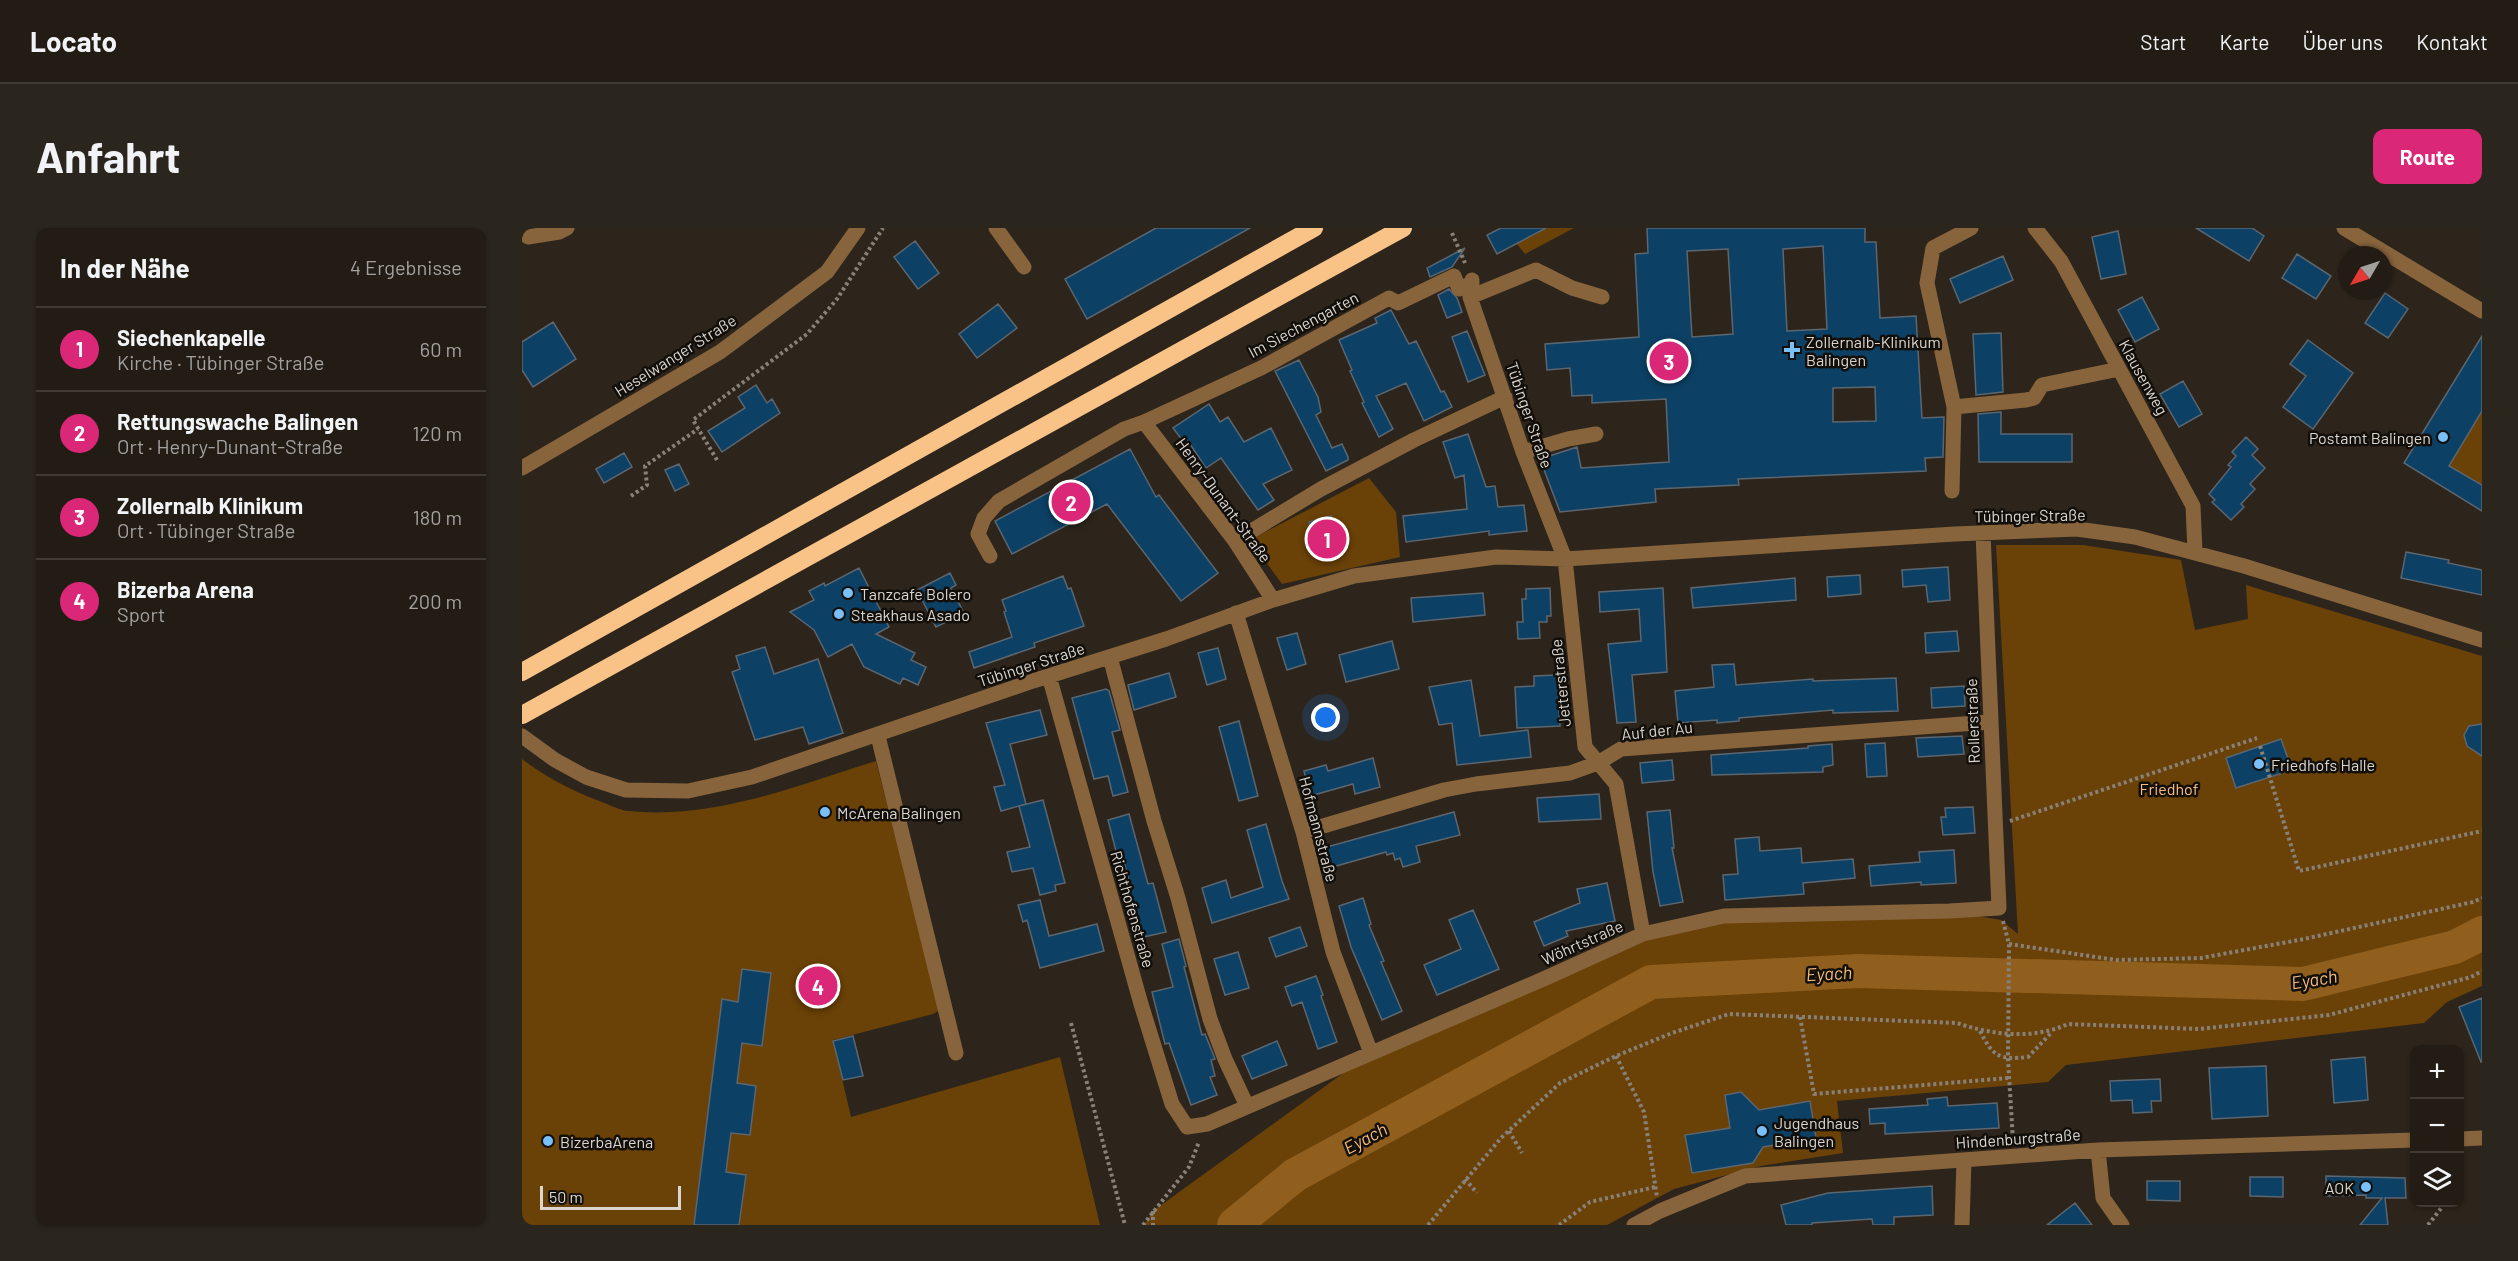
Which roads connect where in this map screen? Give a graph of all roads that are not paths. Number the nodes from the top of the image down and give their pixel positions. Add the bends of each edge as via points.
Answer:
1 (567, 228) edge
2 (858, 228) edge
3 (996, 228) edge
4 (1314, 228) edge
5 (1403, 228) edge
6 (1971, 228) edge
7 (2035, 228) edge
8 (2344, 228) edge
9 (528, 237) dead end
10 (1024, 267) dead end
11 (1472, 287) junction
12 (1602, 297) dead end
13 (2482, 311) edge
14 (2119, 369) junction
15 (1505, 397) junction
16 (1954, 406) junction
17 (1144, 422) junction
18 (1596, 434) dead end
19 (1523, 452) junction
20 (522, 468) edge
21 (1952, 491) dead end
22 (1983, 533) junction
23 (1235, 541) junction
24 (2195, 552) junction
25 (990, 556) dead end
26 (1565, 560) junction
27 (1273, 600) junction
28 (1236, 613) junction
29 (2482, 640) edge
30 (1110, 657) junction
31 (522, 672) edge
32 (1049, 676) junction
33 (522, 715) edge
34 (1990, 722) junction
35 (522, 736) edge
36 (878, 736) junction
37 (1598, 763) junction
38 (1303, 832) junction
39 (1999, 908) joint
40 (1643, 934) junction
41 (956, 1053) dead end
42 (1371, 1053) junction
43 (1247, 1106) junction
44 (1207, 1124) joint
45 (2482, 1138) edge
46 (2464, 1139) edge
47 (2410, 1140) edge
48 (2098, 1150) junction
49 (1964, 1160) junction
50 (1663, 1218) edge
51 (1634, 1225) edge
52 (1962, 1225) edge
53 (2122, 1225) edge

1 - 9 street
2 - 20 street, Heselwanger Straße via 827,272 720,352
3 - 10 street
4 - 31 highway
5 - 33 highway
6 - 16 street via 1933,248 1927,282
7 - 14 street, Klausenweg via 2061,261
8 - 13 street
11 - 12 street via 1536,270 1572,288
11 - 15 street, Tübinger Straße
11 - 17 street, Im Siechengarten via 1459,289 1454,276 1398,303 1389,298 1261,368
14 - 16 street via 2042,385 2034,398 2026,400
14 - 24 street, Klausenweg via 2193,506
15 - 19 street, Tübinger Straße
15 - 23 street via 1331,483
16 - 21 street
17 - 23 street, Henry-Dunant-Straße
17 - 25 street, Im Siechengarten via 1124,429 999,501 984,518 978,534
18 - 19 street
19 - 26 street, Tübinger Straße
22 - 24 street, Tübinger Straße via 2077,529 2135,537
22 - 26 street, Tübinger Straße
22 - 34 street, Rollerstraße
23 - 27 street, Henry-Dunant-Straße
24 - 29 street, Tübinger Straße
26 - 27 street, Tübinger Straße via 1496,557 1354,576
26 - 37 street, Jetterstraße via 1585,747
27 - 28 street, Tübinger Straße
28 - 30 street, Tübinger Straße
28 - 38 street, Hofmannstraße
30 - 32 street, Tübinger Straße
30 - 43 street via 1210,1019
32 - 36 street, Tübinger Straße
32 - 44 street, Richthofenstraße via 1172,1104 1187,1127
34 - 37 street, Auf der Au via 1621,749
34 - 39 street, Rollerstraße
35 - 36 street, Tübinger Straße via 586,777 626,790 688,791 752,777
36 - 41 street
37 - 38 street, Auf der Au via 1570,773 1444,790
37 - 40 street, Jetterstraße via 1616,784
38 - 42 street, Hofmannstraße via 1333,952
39 - 40 street, Wöhrtstraße via 1724,915
40 - 42 street, Wöhrtstraße
42 - 43 street, Wöhrtstraße
43 - 44 street, Wöhrtstraße
45 - 46 street
47 - 48 street, Hindenburgstraße
48 - 49 street, Hindenburgstraße
48 - 53 street via 2103,1197
49 - 50 street, Hindenburgstraße via 1745,1176
49 - 52 street
50 - 51 street, Hindenburgstraße

